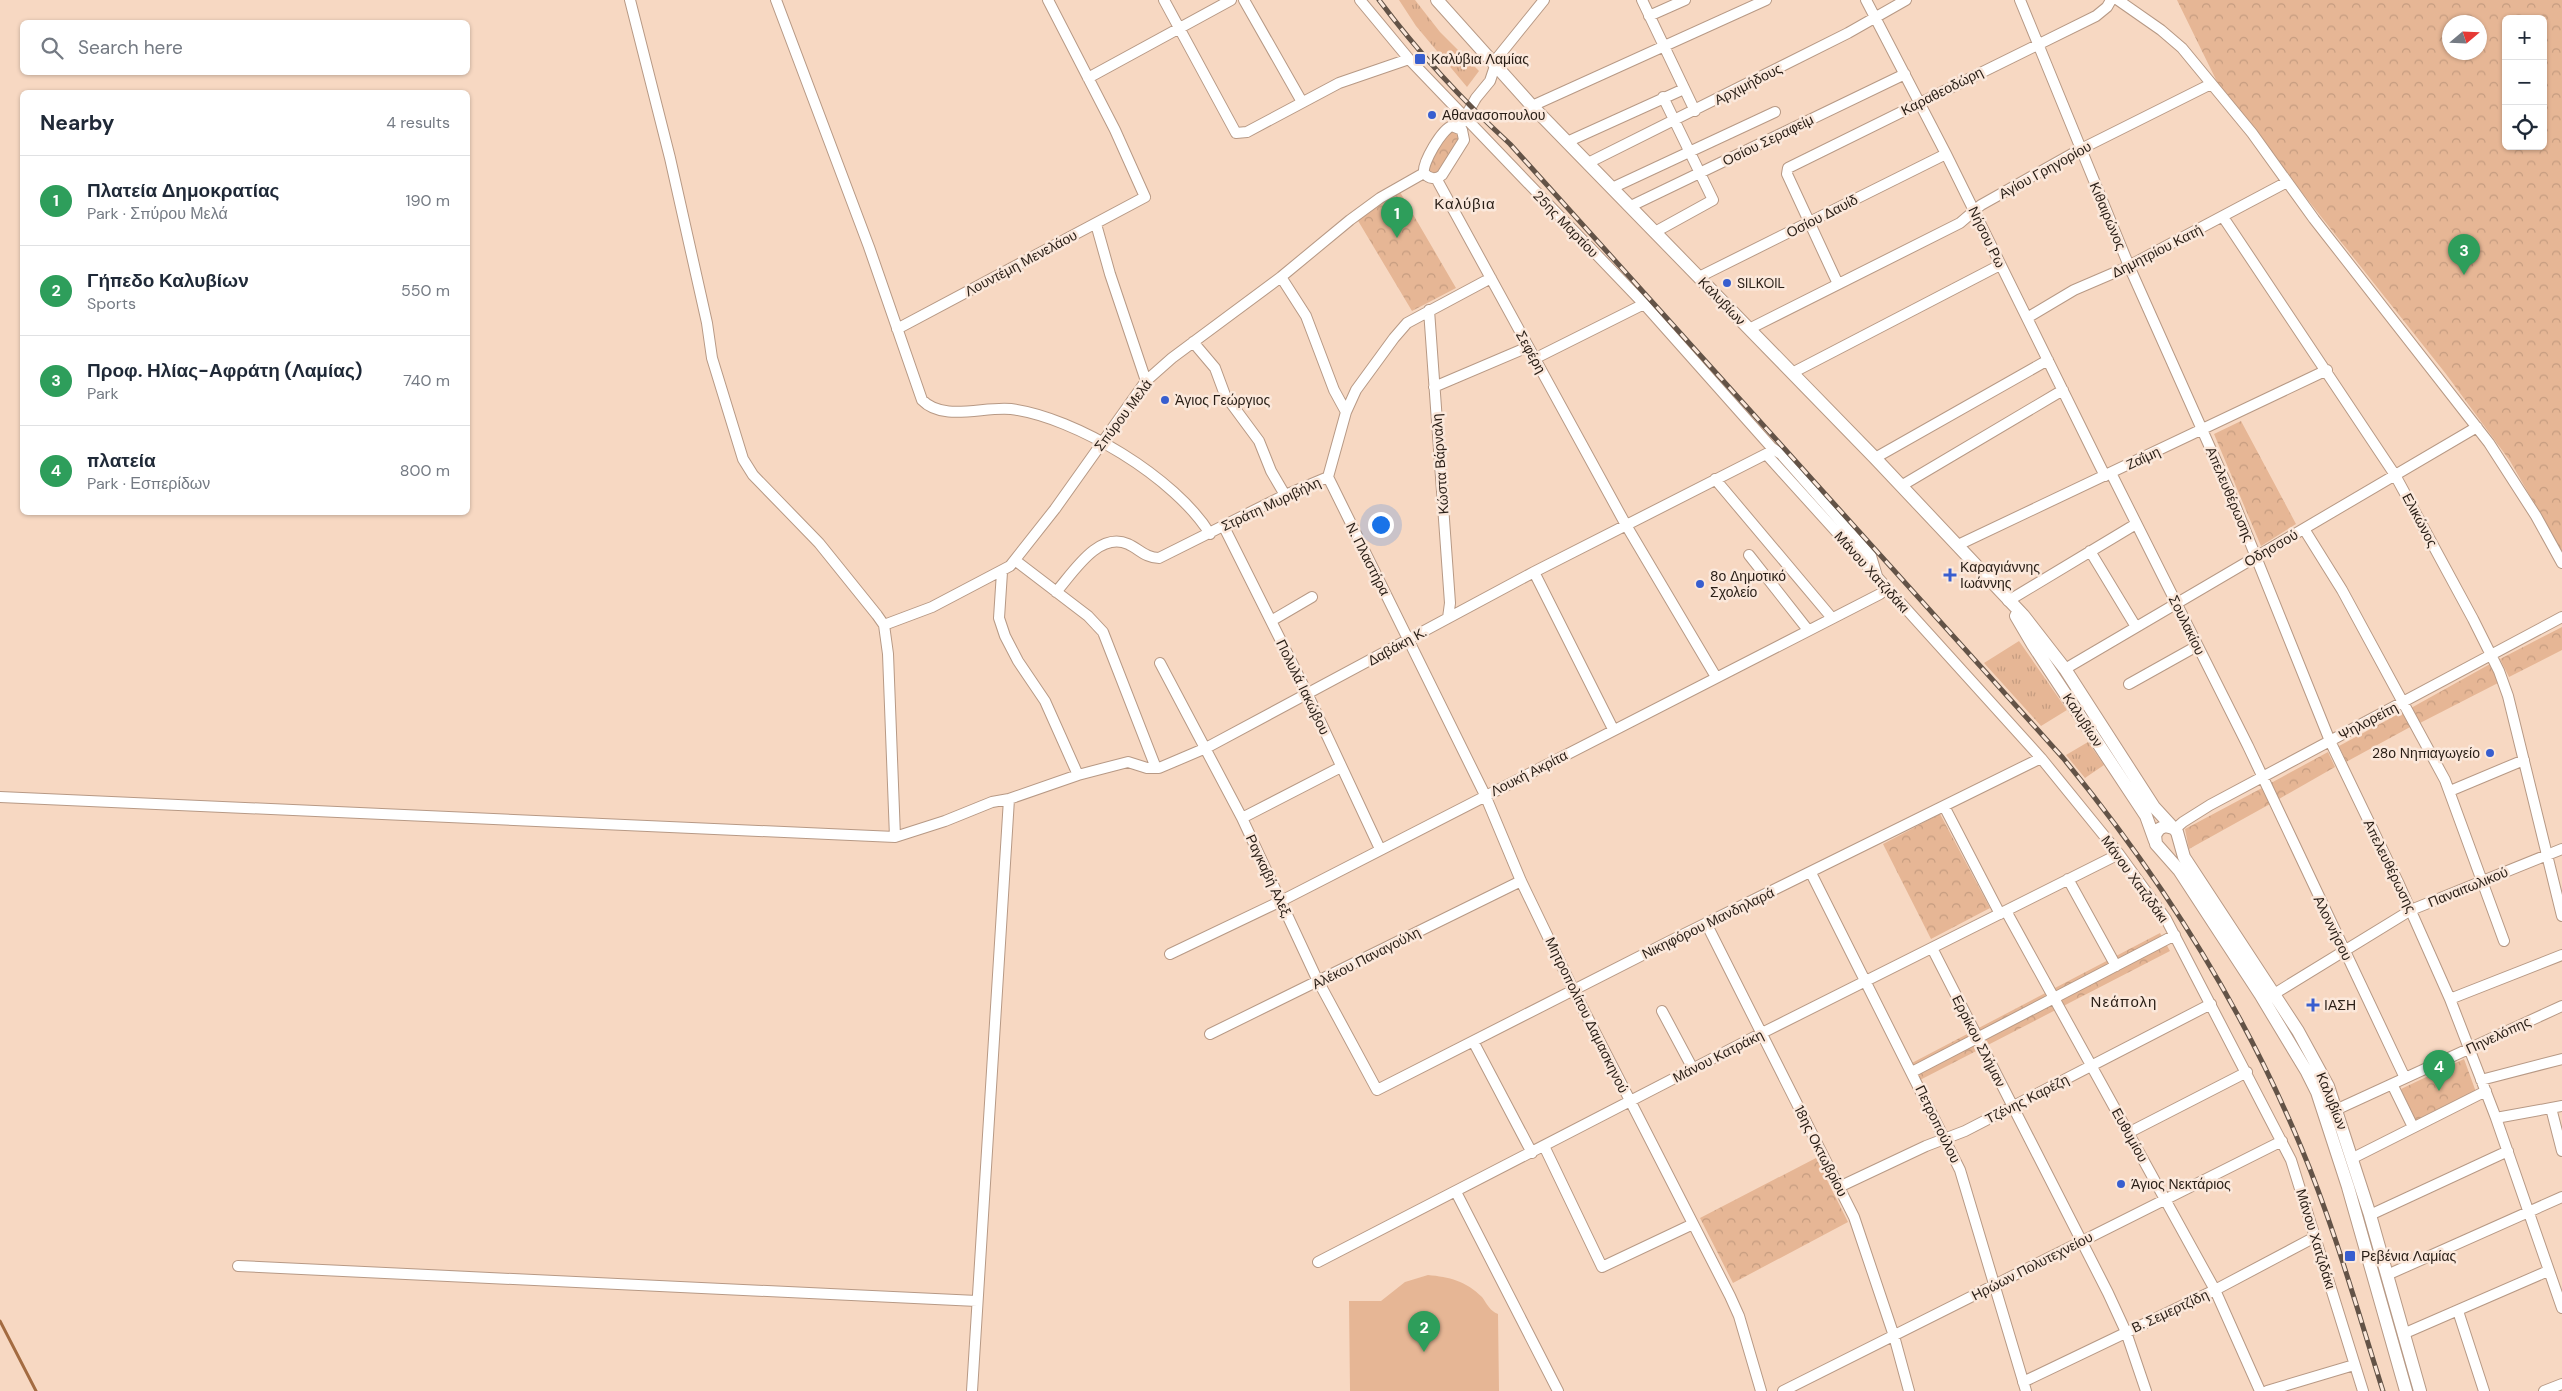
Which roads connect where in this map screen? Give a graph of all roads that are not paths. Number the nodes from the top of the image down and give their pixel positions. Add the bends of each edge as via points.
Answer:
1 (630, 0) edge
2 (776, 0) edge
3 (1048, 0) edge
4 (1164, 0) edge
5 (1231, 0) edge
6 (1244, 0) edge
7 (1360, 0) edge
8 (1437, 0) edge
9 (1544, 0) edge
10 (1642, 0) edge
11 (1686, 0) edge
12 (1766, 0) edge
13 (1866, 0) edge
14 (1906, 0) edge
15 (2020, 0) edge
16 (2111, 0) edge
17 (2118, 0) edge
18 (1649, 16) junction
19 (1875, 17) junction
20 (1179, 29) junction
21 (2037, 45) junction
22 (1663, 47) junction
23 (1409, 59) junction
24 (1494, 65) junction
25 (1905, 74) junction
26 (1088, 78) junction
27 (2211, 84) junction
28 (1684, 89) junction
29 (1663, 97) junction
30 (1302, 102) junction
31 (1919, 102) junction
32 (1532, 106) junction
33 (1695, 111) junction
34 (1775, 112) dead end
35 (1464, 118) junction
36 (1674, 121) junction
37 (1459, 128) junction
38 (1567, 142) junction
39 (2079, 150) junction
40 (1689, 152) junction
41 (1946, 154) junction
42 (1588, 163) junction
43 (1424, 173) junction
44 (1699, 173) junction
45 (1436, 178) junction
46 (2287, 182) junction
47 (1612, 188) junction
48 (1630, 206) junction
49 (1974, 212) junction
50 (2223, 217) junction
51 (1808, 223) junction
52 (1096, 224) junction
53 (1655, 232) junction
54 (2000, 264) junction
55 (2129, 266) junction
56 (1281, 278) junction
57 (1491, 278) junction
58 (1699, 278) junction
59 (1838, 284) junction
60 (1644, 304) junction
61 (1429, 310) junction
62 (2027, 318) junction
63 (897, 329) junction
64 (1749, 329) junction
65 (1193, 342) junction
66 (1528, 346) junction
67 (1534, 358) junction
68 (2048, 360) junction
69 (2327, 370) junction
70 (1792, 373) junction
71 (1146, 381) junction
72 (1434, 387) junction
73 (2063, 390) junction
74 (1346, 412) junction
75 (2477, 427) junction
76 (2203, 430) junction
77 (1101, 444) junction
78 (1769, 451) junction
79 (1875, 458) junction
80 (2108, 475) junction
81 (2396, 475) junction
82 (1328, 478) junction
83 (1716, 479) junction
84 (1901, 486) junction
85 (1285, 495) junction
86 (2136, 524) junction
87 (1626, 525) junction
88 (1224, 527) junction
89 (2304, 529) junction
90 (1210, 534) junction
91 (1958, 545) junction
92 (2090, 551) junction
93 (1749, 555) dead end
94 (2256, 557) junction
95 (1016, 561) junction
96 (2562, 563) edge
97 (1002, 572) junction
98 (1534, 572) junction
99 (1886, 588) junction
100 (1056, 592) junction
101 (1312, 597) dead end
102 (2008, 601) junction
103 (2176, 604) junction
104 (2562, 616) edge
105 (1448, 618) junction
106 (1832, 618) junction
107 (1271, 621) junction
108 (884, 625) junction
109 (2136, 628) junction
110 (1808, 630) junction
111 (1409, 640) junction
112 (2197, 646) junction
113 (2491, 654) junction
114 (1160, 663) dead end
115 (2065, 669) junction
116 (1716, 677) junction
117 (2129, 684) dead end
118 (1308, 695) junction
119 (2404, 702) junction
120 (1613, 729) junction
121 (2330, 741) junction
122 (1206, 748) junction
123 (2041, 758) junction
124 (2524, 760) junction
125 (1341, 767) junction
126 (1156, 768) junction
127 (1078, 775) junction
128 (2262, 777) junction
129 (2450, 791) junction
130 (1484, 796) junction
131 (0, 797) edge
132 (1009, 799) junction
133 (1945, 808) junction
134 (1242, 818) junction
135 (2176, 832) junction
136 (895, 837) junction
137 (2158, 844) junction
138 (1380, 849) junction
139 (2562, 849) edge
140 (2119, 854) junction
141 (2548, 855) junction
142 (1811, 872) junction
143 (2068, 879) junction
144 (2484, 881) junction
145 (1520, 882) junction
146 (1281, 901) junction
147 (2411, 910) junction
148 (2003, 912) junction
149 (2562, 916) edge
150 (1706, 923) junction
151 (2175, 935) junction
152 (2504, 941) dead end
153 (1932, 948) junction
154 (2344, 950) junction
155 (1170, 954) dead end
156 (2562, 955) edge
157 (2116, 966) junction
158 (1867, 981) junction
159 (1319, 982) junction
160 (1574, 992) junction
161 (2274, 994) junction
162 (2054, 998) junction
163 (2450, 999) junction
164 (2211, 1004) junction
165 (2562, 1006) edge
166 (1662, 1011) dead end
167 (1762, 1033) junction
168 (1210, 1034) dead end
169 (1978, 1038) junction
170 (1474, 1042) junction
171 (2469, 1049) junction
172 (2562, 1059) edge
173 (2091, 1065) junction
174 (1692, 1069) junction
175 (1912, 1072) junction
176 (2247, 1072) junction
177 (2405, 1078) junction
178 (2482, 1080) junction
179 (2392, 1084) junction
180 (1376, 1090) joint
181 (2486, 1091) junction
182 (1630, 1102) junction
183 (2012, 1106) junction
184 (2562, 1106) edge
185 (2551, 1108) junction
186 (2337, 1110) junction
187 (2324, 1115) junction
188 (2496, 1118) junction
189 (2413, 1127) junction
190 (2128, 1133) junction
191 (1945, 1138) junction
192 (2282, 1141) junction
193 (1544, 1146) junction
194 (2508, 1151) junction
195 (2562, 1151) edge
196 (1532, 1152) junction
197 (2353, 1158) junction
198 (1839, 1187) junction
199 (1456, 1192) junction
200 (2562, 1197) edge
201 (2166, 1199) junction
202 (2529, 1212) junction
203 (2370, 1215) junction
204 (1693, 1224) junction
205 (2316, 1237) junction
206 (2081, 1241) junction
207 (1318, 1262) dead end
208 (238, 1266) dead end
209 (2548, 1271) junction
210 (2387, 1275) junction
211 (1995, 1285) junction
212 (2559, 1288) edge
213 (2215, 1290) junction
214 (977, 1301) junction
215 (2562, 1308) edge
216 (2458, 1311) junction
217 (2126, 1332) junction
218 (2403, 1334) junction
219 (1894, 1336) junction
220 (2354, 1364) junction
221 (2562, 1384) edge
222 (2025, 1387) edge
223 (972, 1391) edge
224 (1558, 1391) edge
225 (1761, 1391) edge
226 (1783, 1391) edge
227 (1909, 1391) edge
228 (2146, 1391) edge
229 (2260, 1391) edge
230 (2267, 1391) edge
231 (2363, 1391) edge
232 (2406, 1391) edge
233 (2420, 1391) edge
234 (2484, 1391) edge
235 (2544, 1391) edge

1 - 108 street via 670,158 712,358 743,459 753,475 819,543
2 - 63 street
3 - 26 street
4 - 20 street
5 - 20 street
6 - 30 street
7 - 23 street, 25ης Μαρτίου
8 - 24 main road, Καλυβίων
9 - 24 street
10 - 18 street
11 - 18 street
12 - 22 street
13 - 19 street, Νήσου Ρω
14 - 19 street, Αρχιμήδους
15 - 21 street, Κιθαιρώνος
16 - 21 street, Καραθεοδώρη via 2102,12
17 - 27 street via 2176,42
18 - 22 street
19 - 25 street, Νήσου Ρω
19 - 33 street, Αρχιμήδους
20 - 26 street
20 - 30 street via 1234,131 1247,132
21 - 31 street, Καραθεοδώρη
21 - 39 street, Κιθαιρώνος
22 - 28 street
22 - 32 street
23 - 30 street via 1339,83
23 - 35 street, 25ης Μαρτίου
24 - 32 main road, Καλυβίων
24 - 35 street via 1490,81
25 - 31 street, Νήσου Ρω
25 - 44 street, Οσίου Σεραφείμ
26 - 52 street, Λουντέμη Μενελάου via 1145,197
27 - 39 street, Αγίου Γρηγορίου
27 - 46 street
28 - 29 street
28 - 33 street
29 - 36 street
29 - 38 street
31 - 41 street, Νήσου Ρω
31 - 51 street, Καραθεοδώρη via 1788,168 1787,174
32 - 38 main road, Καλυβίων
33 - 36 street, Αρχιμήδους
34 - 40 street
35 - 37 street
35 - 60 street, 25ης Μαρτίου
36 - 40 street
36 - 42 street, Αρχιμήδους
37 - 43 street via 1452,126 1444,132 1425,163
37 - 45 street via 1464,140 1442,175
38 - 42 main road, Καλυβίων
39 - 49 street, Αγίου Γρηγορίου
39 - 55 street, Κιθαιρώνος
40 - 44 street
40 - 47 street
41 - 49 street, Νήσου Ρω
41 - 51 street, Οσίου Δαυίδ
42 - 47 main road, Καλυβίων
43 - 45 street via 1429,178
43 - 56 street, Σπύρου Μελά via 1372,204
44 - 48 street, Οσίου Σεραφείμ
44 - 53 street via 1712,202
45 - 57 street, Σεφέρη
46 - 50 street, Δημητρίου Κατή
46 - 75 street
47 - 48 main road, Καλυβίων
48 - 53 main road, Καλυβίων
49 - 54 street, Νήσου Ρω
49 - 59 street, Αγίου Γρηγορίου via 1960,223
50 - 55 street, Δημητρίου Κατή
50 - 69 street, Ελικώνος
51 - 58 street, Οσίου Δαυίδ
51 - 59 street
52 - 63 street, Λουντέμη Μενελάου
52 - 71 street
53 - 58 main road, Καλυβίων
54 - 62 street, Νήσου Ρω
54 - 70 street
55 - 62 street, Δημητρίου Κατή via 2074,290
55 - 76 street, Κιθαιρώνος
56 - 65 street, Σπύρου Μελά
56 - 74 street via 1306,316 1334,390
57 - 61 street, Στράτη Μυριβήλη
57 - 66 street, Σεφέρη
58 - 64 main road, Καλυβίων
59 - 64 street, Αγίου Γρηγορίου
60 - 67 street
60 - 78 street, 25ης Μαρτίου
61 - 72 street, Κώστα Βάρναλη
61 - 74 street, Στράτη Μυριβήλη via 1407,323 1397,334 1360,384
62 - 68 street, Νήσου Ρω
63 - 77 street via 917,392 925,404 954,411 1015,410 1065,424
64 - 70 main road, Καλυβίων
65 - 71 street, Σπύρου Μελά
65 - 85 street via 1215,368 1225,395 1259,441
66 - 67 street, Σεφέρη
66 - 72 street
67 - 87 street, Σεφέρη
68 - 73 street, Νήσου Ρω
68 - 79 street
69 - 76 street, Ζαΐμη
69 - 81 street, Ελικώνος
70 - 79 main road, Καλυβίων
71 - 77 street, Σπύρου Μελά
72 - 105 street, Κώστα Βάρναλη via 1450,603
73 - 80 street, Νήσου Ρω
73 - 84 street
74 - 82 street, Στράτη Μυριβήλη
75 - 81 street, Οδησσού
75 - 96 street via 2514,479
76 - 80 street, Ζαΐμη
76 - 94 street, Απελευθέρωσης
77 - 90 street via 1176,493 1196,513
77 - 95 street, Σπύρου Μελά
78 - 83 street, Δαβάκη Κ.
78 - 99 street, Μάνου Χατζιδάκι
79 - 84 main road, Καλυβίων
80 - 86 street, Σουλακίου
80 - 91 street, Ζαΐμη
81 - 89 street, Οδησσού
81 - 113 street, Ελικώνος
82 - 85 street, Στράτη Μυριβήλη
82 - 111 street, Ν. Πλαστήρα
83 - 87 street, Δαβάκη Κ.
83 - 106 street
84 - 91 main road, Καλυβίων
85 - 88 street, Στράτη Μυριβήλη
86 - 92 street
86 - 103 street, Σουλακίου
87 - 98 street, Δαβάκη Κ.
87 - 116 street, Σεφέρη
88 - 90 street, Στράτη Μυριβήλη
88 - 107 street, Πολυλά Ιακώβου
89 - 94 street, Οδησσού
89 - 119 street
90 - 100 street, Στράτη Μυριβήλη via 1159,558 1117,541 1101,544
91 - 102 main road, Καλυβίων
92 - 102 street
92 - 109 street
93 - 110 street
94 - 103 street, Οδησσού
94 - 121 street, Απελευθέρωσης
95 - 97 street, Σπύρου Μελά
95 - 100 street
97 - 108 street, Σπύρου Μελά
97 - 127 street via 999,618 1005,636 1018,661 1046,700
98 - 105 street, Δαβάκη Κ.
98 - 120 street
99 - 106 street, Λουκή Ακρίτα
99 - 123 street, Μάνου Χατζιδάκι
100 - 126 street via 1104,632
101 - 107 street
102 - 115 main road, Καλυβίων via 2038,632
102 - 137 main road, Καλυβίων via 2033,645 2146,816
103 - 109 street, Οδησσού
103 - 112 street, Σουλακίου
104 - 113 street, Ψηλορείτη
105 - 111 street, Δαβάκη Κ.
106 - 110 street, Λουκή Ακρίτα
107 - 118 street, Πολυλά Ιακώβου
108 - 136 street
109 - 115 street, Οδησσού
110 - 116 street, Λουκή Ακρίτα
111 - 118 street, Δαβάκη Κ.
111 - 130 street, Μητροπολίτου Δαμασκηνού
112 - 117 street
112 - 128 street, Σουλακίου
113 - 119 street, Ψηλορείτη
113 - 124 street, Ελικώνος via 2508,696
114 - 122 street, Ραγκαβή Αλεξ,
115 - 135 main road, Καλυβίων via 2154,807
116 - 120 street, Λουκή Ακρίτα
118 - 122 street, Δαβάκη Κ.
118 - 125 street, Πολυλά Ιακώβου
119 - 121 street, Ψηλορείτη
119 - 129 street
120 - 130 street, Λουκή Ακρίτα
121 - 128 street, Ψηλορείτη
121 - 147 street, Απελευθέρωσης
122 - 126 street, Δαβάκη Κ.
122 - 134 street, Ραγκαβή Αλεξ,
123 - 133 street, Νικηφόρου Μανδηλαρά
123 - 140 street, Μάνου Χατζιδάκι
124 - 129 street
124 - 141 street, Ελικώνος
125 - 134 street
125 - 138 street, Πολυλά Ιακώβου
126 - 127 street via 1128,762
127 - 132 street
128 - 135 street, Ψηλορείτη via 2198,812
128 - 154 street, Αλοννήσου
129 - 144 street
130 - 138 street, Λουκή Ακρίτα
130 - 145 street, Μητροπολίτου Δαμασκηνού
131 - 136 street
132 - 136 street via 992,802
132 - 214 street
133 - 142 street, Νικηφόρου Μανδηλαρά
133 - 148 street, Ευθυμίου
134 - 146 street, Ραγκαβή Αλεξ,
135 - 137 main road via 2166,826 2160,828 2156,834
135 - 137 main road via 2177,846 2171,850
135 - 161 main road, Καλυβίων via 2184,857
137 - 187 main road, Καλυβίων via 2179,870 2280,1026 2312,1081
138 - 146 street, Λουκή Ακρίτα
139 - 141 street, Παναιτωλικού
140 - 143 street, Μάνου Κατράκη
140 - 151 street, Μάνου Χατζιδάκι
141 - 144 street, Παναιτωλικού
141 - 149 street, Ελικώνος
142 - 150 street, Νικηφόρου Μανδηλαρά
142 - 158 street, Πετροπούλου
143 - 148 street, Μάνου Κατράκη
143 - 157 street
144 - 147 street, Παναιτωλικού
144 - 152 street
145 - 159 street, Αλέκου Παναγούλη
145 - 160 street, Μητροπολίτου Δαμασκηνού
146 - 155 street, Λουκή Ακρίτα
146 - 159 street, Ραγκαβή Αλεξ,
147 - 154 street, Παναιτωλικού
147 - 163 street, Απελευθέρωσης
148 - 153 street, Μάνου Κατράκη
148 - 162 street, Ευθυμίου
150 - 160 street, Νικηφόρου Μανδηλαρά
150 - 167 street, 18ης Οκτωβρίου
151 - 157 street
151 - 164 street, Μάνου Χατζιδάκι
153 - 158 street, Μάνου Κατράκη
153 - 169 street, Ερρίκου Σλήμαν
154 - 161 street, Παναιτωλικού
154 - 177 street, Αλοννήσου
156 - 163 street
157 - 162 street
158 - 167 street, Μάνου Κατράκη
158 - 175 street, Πετροπούλου
159 - 168 street, Αλέκου Παναγούλη
159 - 180 street, Ραγκαβή Αλεξ,
160 - 170 street, Νικηφόρου Μανδηλαρά
160 - 182 street, Μητροπολίτου Δαμασκηνού
161 - 186 main road, Καλυβίων via 2311,1053
162 - 169 street
162 - 173 street, Ευθυμίου
163 - 171 street, Απελευθέρωσης
164 - 173 street, Τζένης Καρέζη
164 - 176 street, Μάνου Χατζιδάκι
165 - 171 street, Πηνελόπης
166 - 174 street
167 - 174 street, Μάνου Κατράκη
167 - 198 street, 18ης Οκτωβρίου
169 - 175 street
169 - 183 street, Ερρίκου Σλήμαν
170 - 180 street, Νικηφόρου Μανδηλαρά
170 - 196 street
171 - 177 street, Πηνελόπης
171 - 178 street, Απελευθέρωσης
172 - 178 street
173 - 183 street, Τζένης Καρέζη
173 - 190 street, Ευθυμίου
174 - 182 street, Μάνου Κατράκη
175 - 191 street, Πετροπούλου
176 - 190 street
176 - 192 street, Μάνου Χατζιδάκι
177 - 179 street, Πηνελόπης
178 - 181 street, Απελευθέρωσης
179 - 186 street, Πηνελόπης
179 - 189 street
181 - 188 street, Απελευθέρωσης
181 - 189 street
182 - 193 street, Μάνου Κατράκη
182 - 204 street, Μητροπολίτου Δαμασκηνού
183 - 191 street, Τζένης Καρέζη
183 - 206 street, Ερρίκου Σλήμαν
184 - 185 street
185 - 188 street
185 - 195 street
186 - 187 street, Πηνελόπης
186 - 197 main road, Καλυβίων
187 - 232 main road, Καλυβίων via 2348,1187
188 - 194 street, Απελευθέρωσης
189 - 197 street
190 - 201 street, Ευθυμίου
191 - 198 street, Τζένης Καρέζη
191 - 211 street, Πετροπούλου via 1964,1181
192 - 201 street, Ηρώων Πολυτεχνείου
192 - 205 street, Μάνου Χατζιδάκι
193 - 196 street, Μάνου Κατράκη
193 - 204 street via 1602,1267
194 - 202 street, Απελευθέρωσης
194 - 203 street
196 - 199 street, Μάνου Κατράκη
197 - 203 main road, Καλυβίων
198 - 219 street, 18ης Οκτωβρίου via 1858,1227
199 - 207 street, Μάνου Κατράκη
199 - 224 street
200 - 202 street
201 - 206 street, Ηρώων Πολυτεχνείου
201 - 213 street, Ευθυμίου
202 - 209 street, Απελευθέρωσης
202 - 210 street
203 - 210 main road, Καλυβίων
204 - 225 street, Μητροπολίτου Δαμασκηνού via 1737,1311
205 - 213 street, Β. Σεμερτζίδη
205 - 220 street, Μάνου Χατζιδάκι
206 - 211 street, Ηρώων Πολυτεχνείου
206 - 217 street, Ερρίκου Σλήμαν
208 - 214 street
209 - 212 street, Απελευθέρωσης
209 - 216 street
210 - 218 main road, Καλυβίων
211 - 219 street, Ηρώων Πολυτεχνείου
211 - 222 street, Πετροπούλου
212 - 215 street, Απελευθέρωσης
213 - 217 street, Β. Σεμερτζίδη
213 - 229 street, Ευθυμίου
214 - 223 street
216 - 218 street
216 - 234 street
217 - 222 street, Β. Σεμερτζίδη
217 - 228 street, Ερρίκου Σλήμαν
218 - 233 main road, Καλυβίων
219 - 226 street, Ηρώων Πολυτεχνείου
219 - 227 street, 18ης Οκτωβρίου
220 - 230 street
220 - 231 street, Μάνου Χατζιδάκι
221 - 235 street

